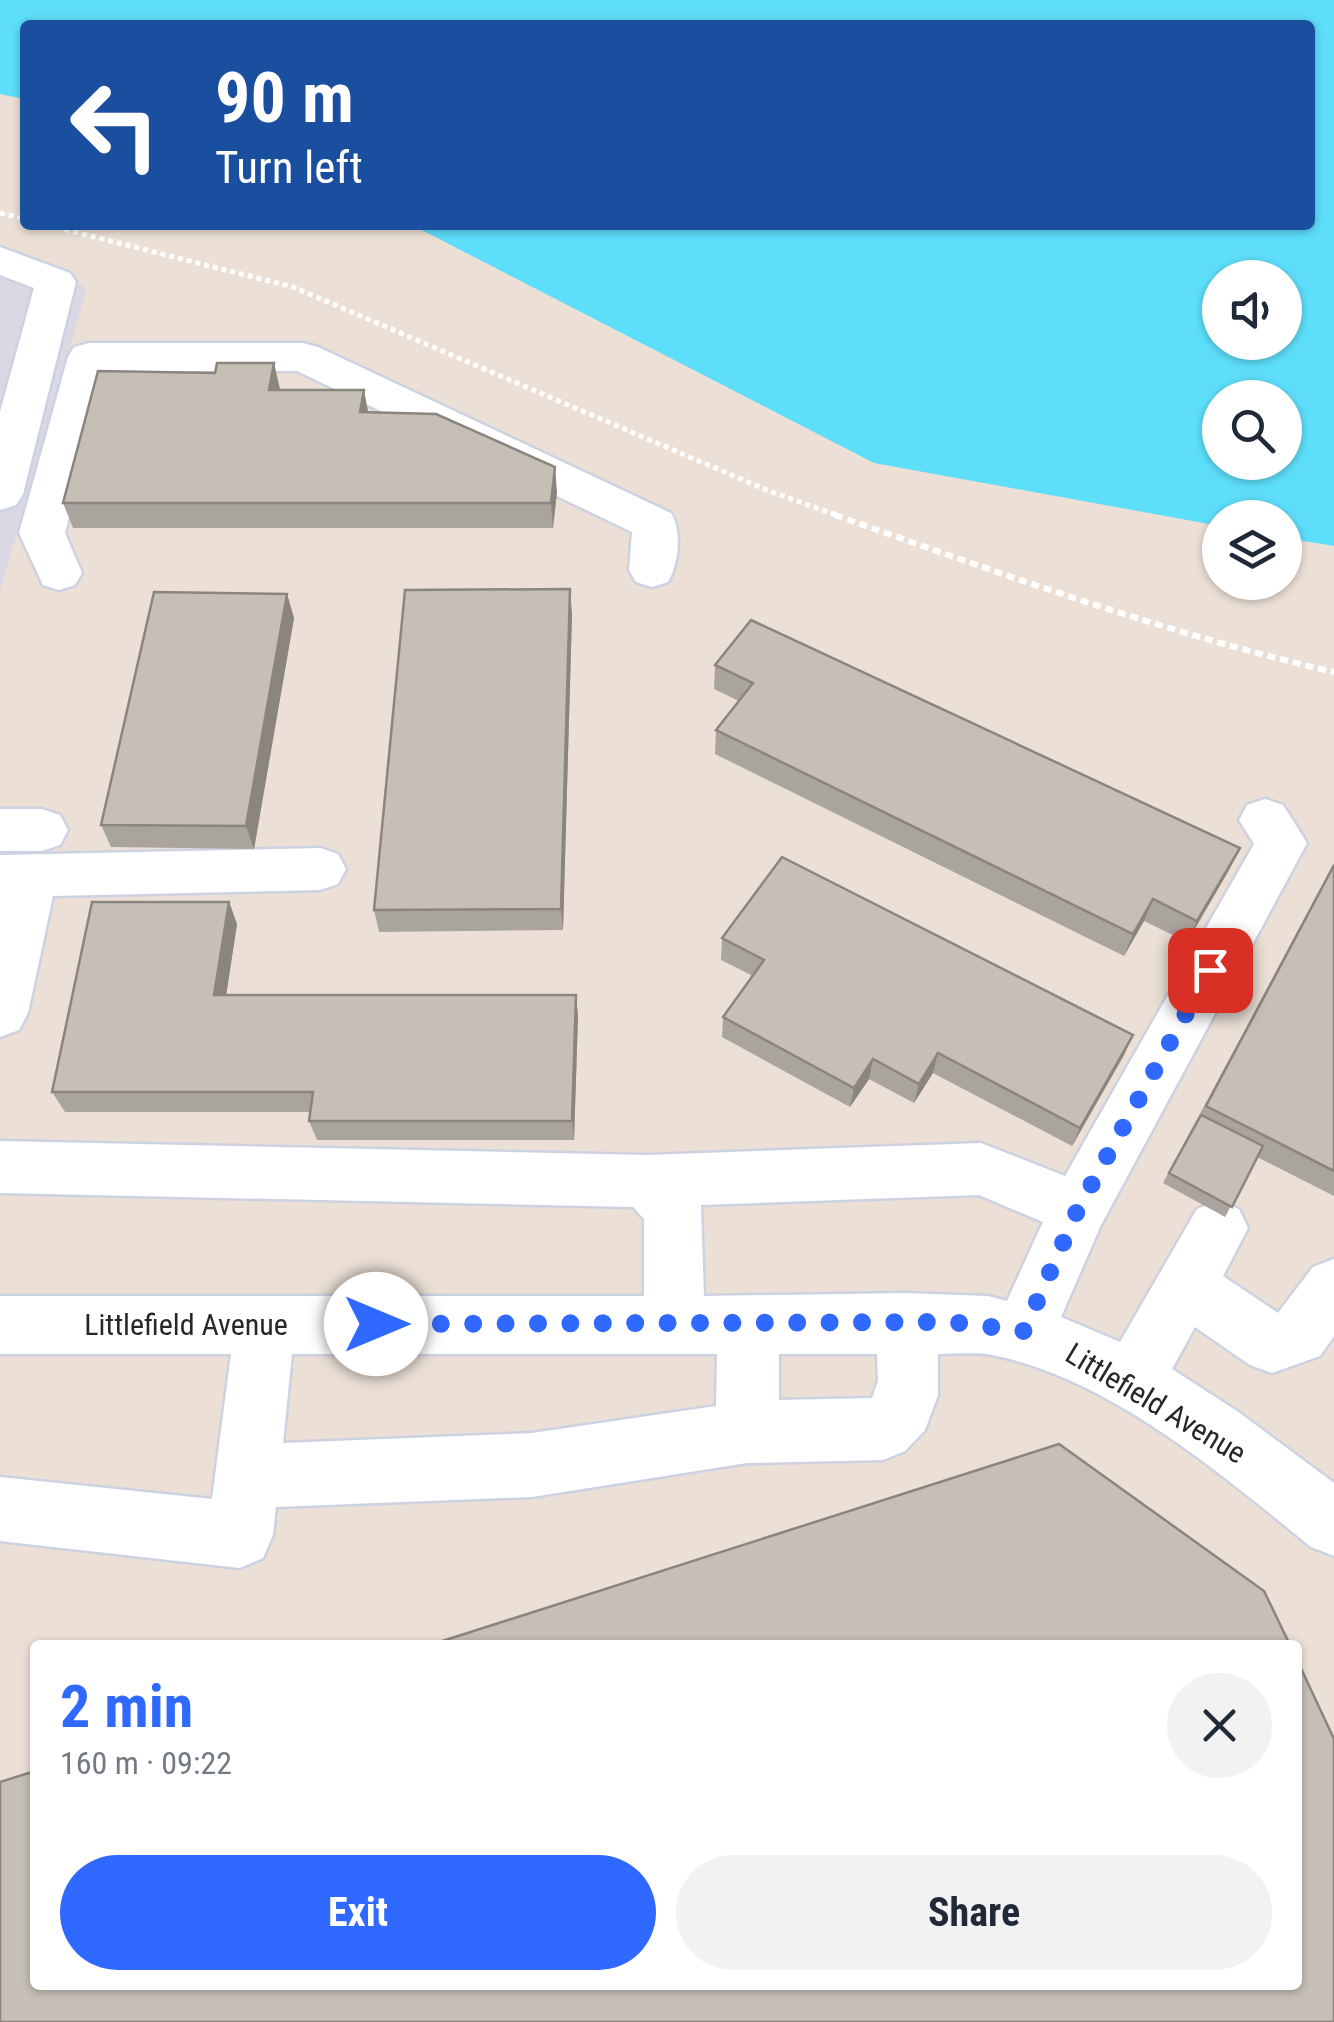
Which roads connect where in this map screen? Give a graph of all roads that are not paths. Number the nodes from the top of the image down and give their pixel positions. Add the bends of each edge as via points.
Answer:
1 (0, 260) edge
2 (0, 494) edge
3 (652, 570) dead end
4 (59, 574) dead end
5 (1265, 820) dead end
6 (18, 853) edge
7 (320, 869) dead end
8 (0, 1013) edge
9 (0, 1167) edge
10 (647, 1181) junction
11 (1078, 1209) junction
12 (1218, 1228) dead end
13 (1186, 1286) junction
14 (1334, 1288) edge
15 (904, 1322) junction
16 (674, 1323) junction
17 (748, 1323) junction
18 (265, 1324) junction
19 (0, 1325) edge
20 (1024, 1331) junction
21 (1131, 1382) junction
22 (747, 1432) junction
23 (246, 1476) junction
24 (0, 1509) edge
25 (1334, 1524) edge

1 - 2 street via 56,282
3 - 4 street via 655,524 303,357 89,357 42,533
5 - 11 street via 1280,843
6 - 7 street
6 - 8 street
9 - 10 street
10 - 11 street via 981,1168
10 - 16 street via 673,1209
11 - 20 street
12 - 13 street
13 - 14 street via 1272,1344 1298,1335
13 - 21 street
15 - 17 street, Littlefield Avenue
15 - 20 street, Littlefield Avenue
15 - 22 street via 910,1394 899,1419 883,1429
16 - 17 street, Littlefield Avenue
16 - 18 street, Littlefield Avenue
17 - 22 street
18 - 19 street, Littlefield Avenue
18 - 23 street
20 - 21 street, Littlefield Avenue
21 - 25 street, Littlefield Avenue via 1240,1452
22 - 23 street via 532,1465
23 - 24 street via 240,1535

